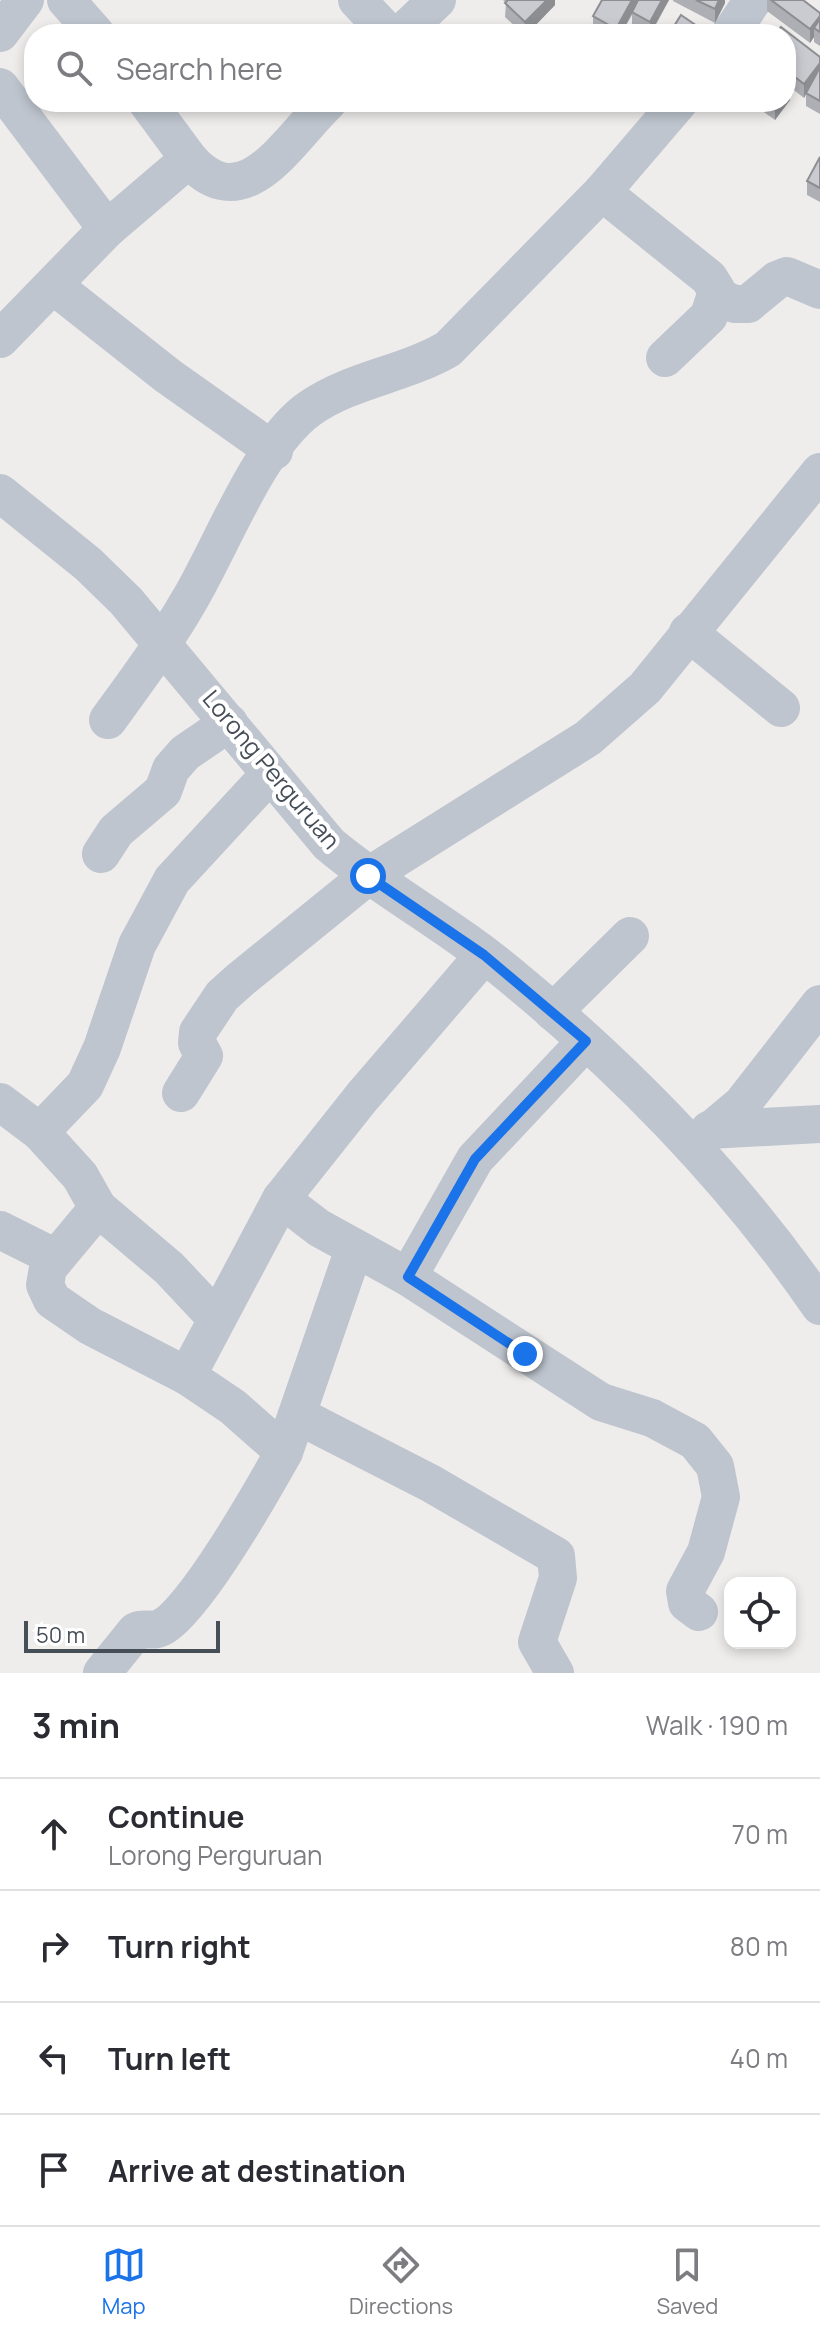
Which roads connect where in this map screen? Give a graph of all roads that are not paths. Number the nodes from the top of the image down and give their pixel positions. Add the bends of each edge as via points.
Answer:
1 (25, 0) edge
2 (66, 0) edge
3 (357, 0) edge
4 (437, 0) edge
5 (753, 0) edge
6 (87, 24) edge
7 (380, 24) edge
8 (412, 24) edge
9 (737, 24) edge
10 (0, 33) edge
11 (0, 87) edge
12 (154, 112) edge
13 (318, 112) edge
14 (670, 112) edge
15 (189, 159) junction
16 (602, 192) junction
17 (107, 229) junction
18 (54, 286) junction
19 (820, 290) edge
20 (717, 297) junction
21 (0, 339) edge
22 (665, 358) dead end
23 (274, 451) junction
24 (820, 472) edge
25 (0, 493) edge
26 (688, 632) junction
27 (164, 643) junction
28 (781, 708) dead end
29 (108, 720) dead end
30 (229, 723) junction
31 (269, 775) junction
32 (101, 854) dead end
33 (368, 876) junction
34 (630, 936) dead end
35 (484, 955) junction
36 (820, 1004) edge
37 (553, 1012) junction
38 (586, 1041) junction
39 (181, 1093) dead end
40 (0, 1102) edge
41 (820, 1124) edge
42 (40, 1132) junction
43 (700, 1138) junction
44 (281, 1199) junction
45 (98, 1208) junction
46 (0, 1230) edge
47 (354, 1249) junction
48 (54, 1257) junction
49 (408, 1277) junction
50 (820, 1306) edge
51 (216, 1318) junction
52 (187, 1376) junction
53 (297, 1415) junction
54 (284, 1452) junction
55 (699, 1612) dead end
56 (102, 1673) edge
57 (555, 1673) edge

1 - 10 street
2 - 6 street
3 - 7 street
4 - 8 street
5 - 9 street
11 - 17 street
12 - 15 street
13 - 15 street via 243,182 229,184 209,177
14 - 16 street
15 - 17 street
16 - 20 street via 709,278
16 - 23 street via 448,349 426,362 333,394 289,427
17 - 18 street
18 - 21 street
18 - 23 street
19 - 20 street via 787,276 752,303
20 - 22 street via 709,316
23 - 27 street via 235,511
24 - 26 street
25 - 27 street, Lorong Perguruan via 88,564
26 - 28 street
26 - 33 street via 645,688 588,738
27 - 29 street
27 - 30 street, Lorong Perguruan
30 - 31 street, Lorong Perguruan
30 - 32 street via 185,753 171,769 163,791 116,831
31 - 33 street, Lorong Perguruan via 329,844
31 - 42 street via 172,880 137,945 85,1085
33 - 35 street, Lorong Perguruan
33 - 39 street via 222,996 198,1032 204,1056
34 - 37 street
35 - 37 street, Lorong Perguruan
35 - 44 street
36 - 43 street via 742,1104
37 - 38 street, Lorong Perguruan
38 - 43 street, Lorong Perguruan
38 - 49 street via 475,1159
40 - 42 street
41 - 43 street
42 - 45 street via 80,1176
43 - 50 street, Lorong Perguruan
44 - 47 street
44 - 51 street
45 - 48 street
45 - 51 street via 169,1268
46 - 48 street
47 - 49 street
47 - 53 street
48 - 52 street via 45,1285 55,1305
49 - 55 street via 592,1397 667,1425 710,1457 720,1506 706,1552 684,1595
51 - 52 street
52 - 54 street
53 - 54 street
53 - 57 street via 556,1556 560,1569 537,1642
54 - 56 street via 243,1524 177,1615 163,1628 136,1631

